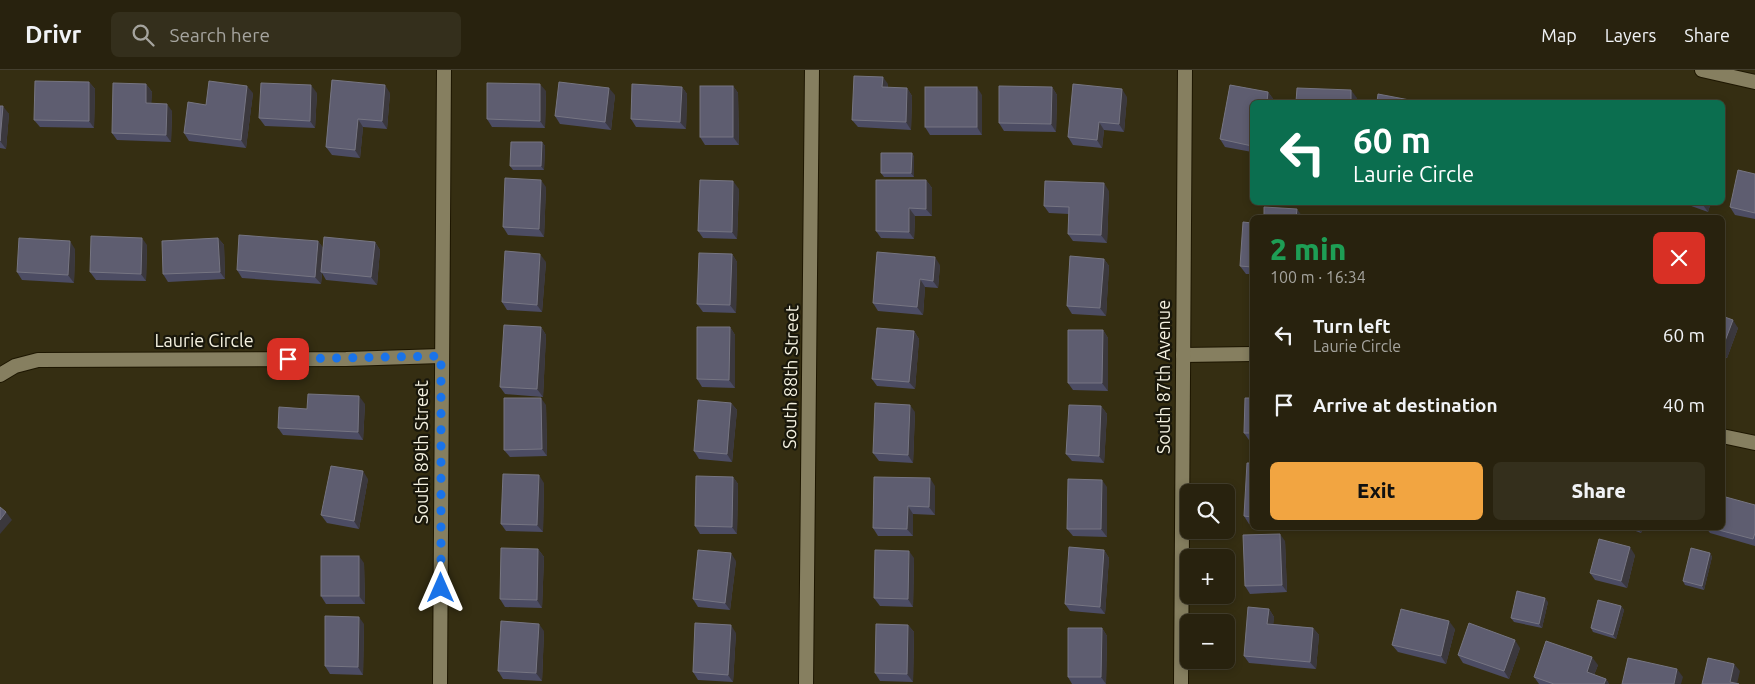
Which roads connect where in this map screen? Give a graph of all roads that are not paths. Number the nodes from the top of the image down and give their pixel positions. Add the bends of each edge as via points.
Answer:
1 (444, 70) edge
2 (812, 70) edge
3 (1185, 70) edge
4 (1702, 70) edge
5 (1755, 82) edge
6 (1250, 354) edge
7 (1183, 355) junction
8 (441, 356) junction
9 (0, 376) edge
10 (1725, 437) edge
11 (1755, 443) edge
12 (440, 684) edge
13 (806, 684) edge
14 (1181, 684) edge

1 - 8 street, South 89th Street
2 - 13 street, South 88th Street
3 - 7 street, South 87th Avenue
4 - 5 street
6 - 7 street
7 - 14 street, South 87th Avenue
8 - 9 street, Laurie Circle via 38,360 15,366
8 - 12 street, South 89th Street
10 - 11 street

